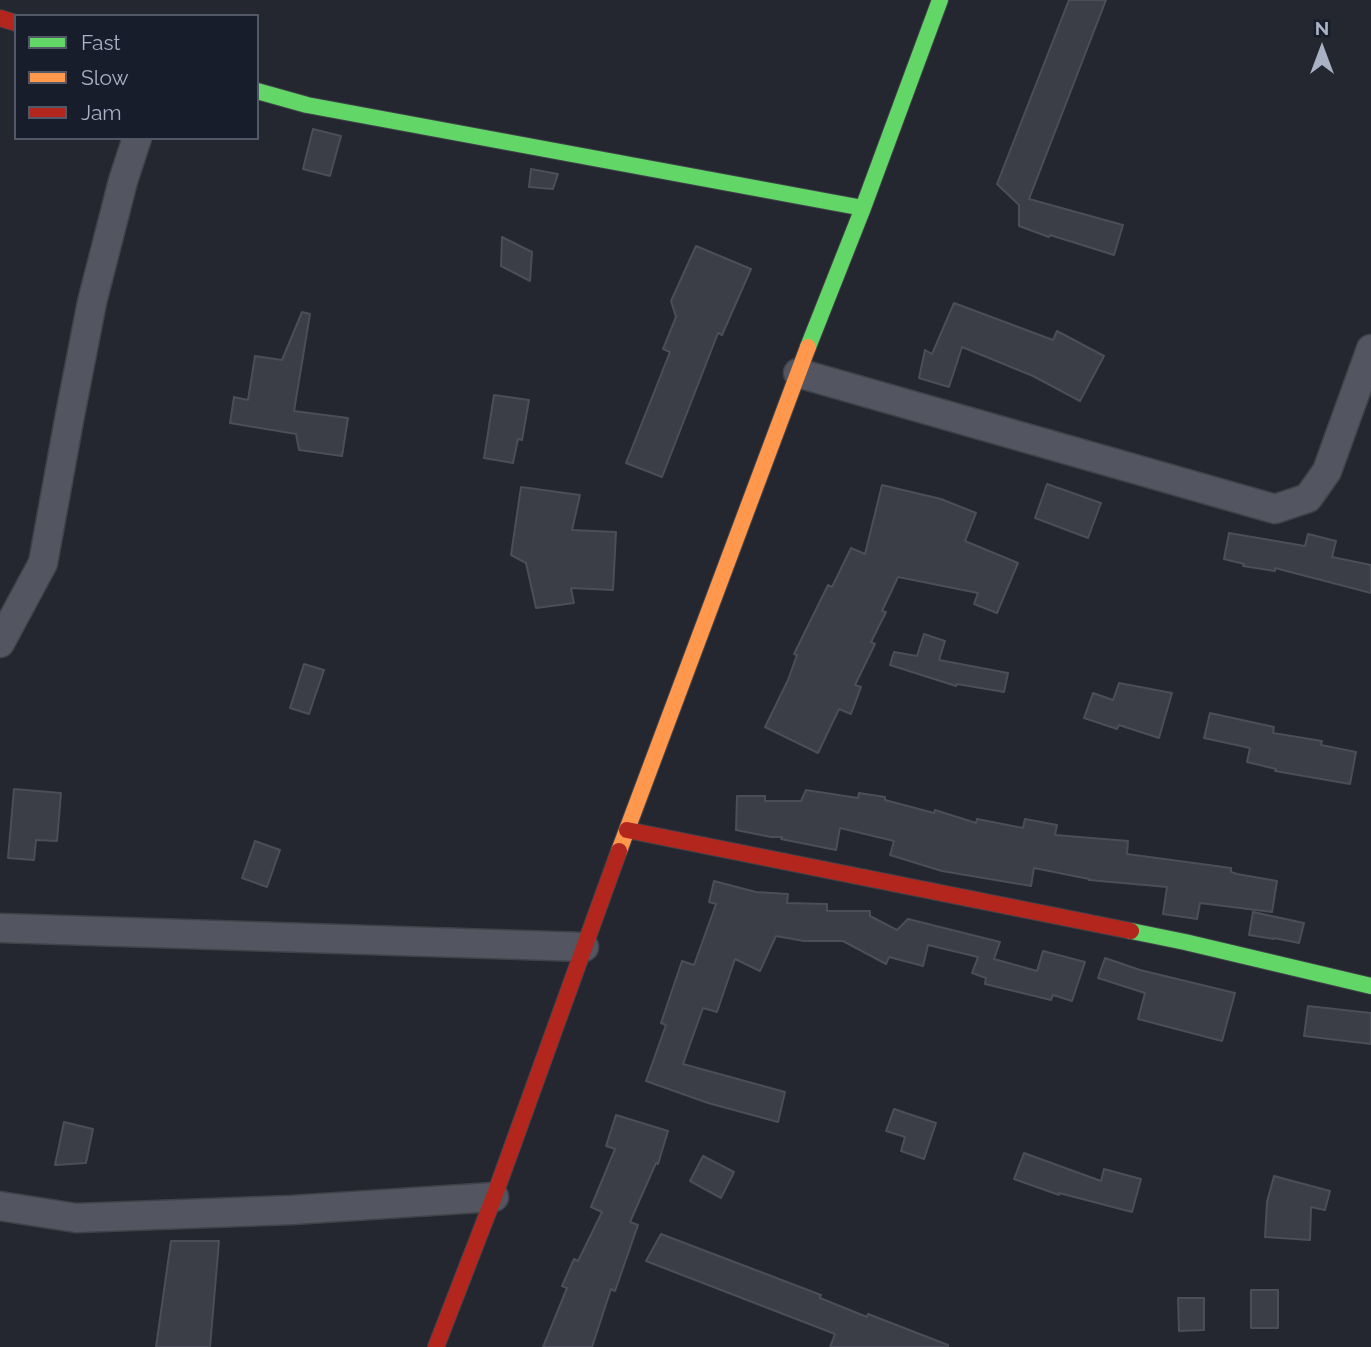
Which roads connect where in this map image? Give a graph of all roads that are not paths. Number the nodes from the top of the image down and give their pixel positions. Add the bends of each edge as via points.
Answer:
1 (940, 0) edge
2 (259, 92) edge
3 (136, 140) edge
4 (863, 208) junction
5 (1371, 349) edge
6 (798, 373) junction
7 (0, 643) edge
8 (626, 830) junction
9 (0, 928) edge
10 (584, 947) junction
11 (1371, 986) edge
12 (494, 1197) junction
13 (0, 1206) edge
14 (436, 1347) edge

1 - 4 main road
2 - 4 main road
3 - 7 street via 92,302 43,563
4 - 6 main road
5 - 6 street via 1327,471 1308,498 1275,509
6 - 8 main road
8 - 10 main road
8 - 11 main road via 1185,942
9 - 10 street
10 - 12 main road
12 - 13 street via 76,1217
12 - 14 main road

